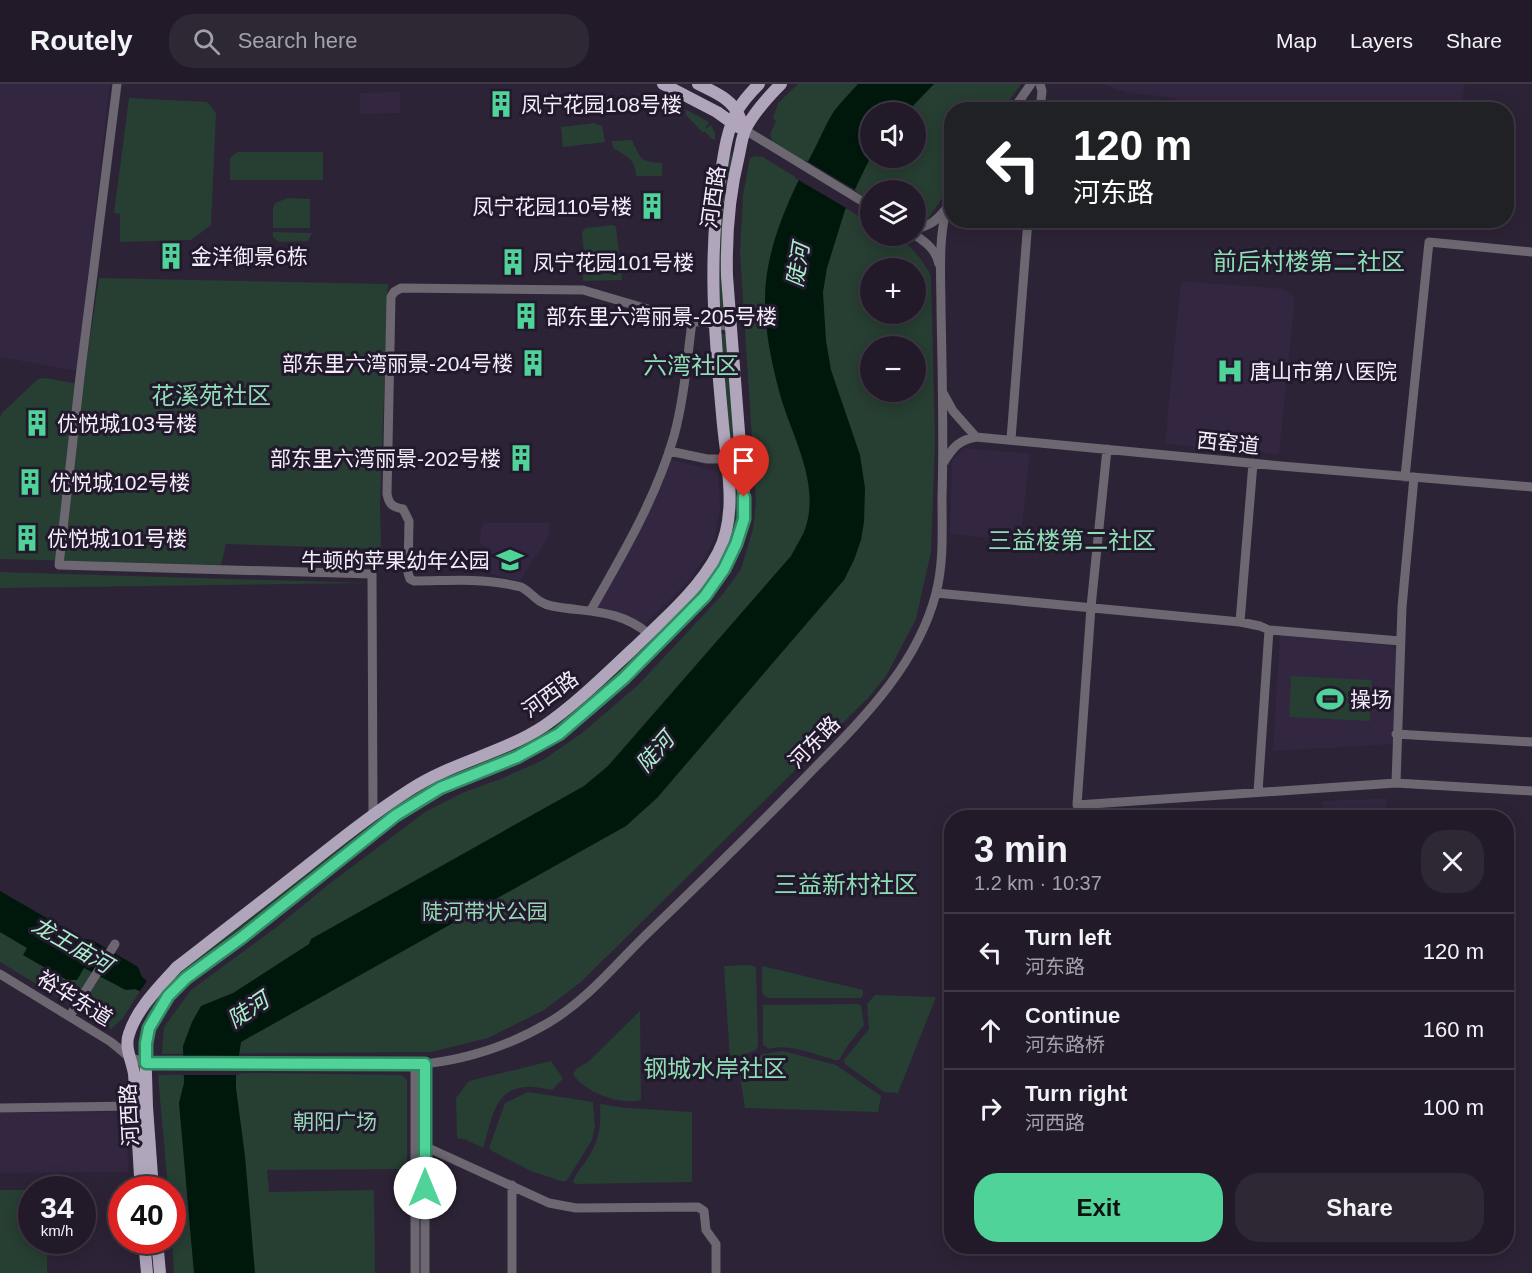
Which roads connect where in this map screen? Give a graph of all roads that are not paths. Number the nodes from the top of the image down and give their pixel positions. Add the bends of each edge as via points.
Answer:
1 (117, 84) edge
2 (663, 84) edge
3 (698, 84) edge
4 (759, 84) edge
5 (780, 84) edge
6 (1031, 84) edge
7 (1040, 84) edge
8 (1019, 102) edge
9 (1041, 102) edge
10 (737, 110) junction
11 (732, 123) junction
12 (745, 130) junction
13 (860, 199) edge
14 (944, 211) edge
15 (944, 226) edge
16 (926, 227) edge
17 (1027, 228) edge
18 (926, 242) edge
19 (1532, 252) edge
20 (941, 272) junction
21 (692, 322) junction
22 (713, 324) junction
23 (732, 327) junction
24 (943, 392) junction
25 (976, 436) junction
26 (1011, 439) junction
27 (1107, 449) junction
28 (669, 451) junction
29 (726, 459) junction
30 (1253, 463) junction
31 (943, 464) junction
32 (1409, 477) junction
33 (1532, 487) edge
34 (936, 593) junction
35 (1091, 606) junction
36 (591, 610) junction
37 (1240, 622) junction
38 (1269, 630) junction
39 (649, 634) junction
40 (660, 641) junction
41 (1400, 641) junction
42 (1396, 734) junction
43 (1532, 742) edge
44 (1396, 783) junction
45 (1532, 791) edge
46 (1258, 792) junction
47 (373, 815) junction
48 (115, 944) dead end
49 (0, 974) edge
50 (70, 1016) junction
51 (129, 1056) junction
52 (146, 1063) junction
53 (164, 1064) joint
54 (420, 1064) junction
55 (135, 1107) junction
56 (0, 1108) edge
57 (424, 1146) junction
58 (140, 1176) edge
59 (152, 1176) edge
60 (512, 1185) junction
61 (145, 1254) edge
62 (158, 1254) edge
63 (147, 1273) edge
64 (160, 1273) edge
65 (415, 1273) edge
66 (425, 1273) edge
67 (512, 1273) edge
68 (716, 1273) edge

1 - 47 street via 59,565 372,574
2 - 11 main road
3 - 10 main road
4 - 10 main road, 河西路
5 - 12 main road, 河西路
6 - 8 street
7 - 9 street
10 - 11 main road, 河西路
10 - 12 main road
11 - 12 main road
11 - 22 main road, 河西路 via 715,208
12 - 13 street
12 - 23 main road, 河西路 via 733,180 726,246
14 - 16 street
15 - 20 street, 河东路
17 - 26 street
18 - 20 street, 河东路 via 937,254
19 - 32 street via 1429,242
20 - 24 street, 河东路
21 - 22 street
21 - 28 street via 683,390
21 - 36 street via 583,290 401,288 391,297 387,494 388,502 403,509 409,520 410,579 485,580 521,587 540,602 553,606
22 - 23 street
22 - 29 main road, 河西路
23 - 40 main road, 河西路 via 744,519 724,569 705,596
24 - 25 street via 953,411
24 - 31 street, 河东路
25 - 26 street, 西窑道
25 - 31 street via 962,439
26 - 27 street, 西窑道
27 - 30 street, 西窑道
27 - 35 street
28 - 29 street
28 - 36 street via 641,520
29 - 39 main road, 河西路 via 727,528 718,552 700,580
30 - 32 street, 西窑道
30 - 37 street
31 - 34 street, 河东路 via 942,548
32 - 33 street, 西窑道
32 - 41 street
34 - 35 street
34 - 54 street, 河东路 via 903,667 873,707 726,859 578,1003 549,1023 488,1052
35 - 37 street
35 - 46 street via 1077,805
36 - 39 street via 635,622
37 - 38 street
38 - 41 street
38 - 46 street
39 - 40 main road
39 - 47 main road, 河西路 via 590,690 543,726 446,770
40 - 52 main road, 河西路 via 559,734 517,757 440,788 396,815 186,978 149,1028
41 - 42 street
42 - 43 street
42 - 44 street
44 - 45 street
44 - 46 street
47 - 51 main road, 河西路 via 177,967 139,1014 128,1035
48 - 50 street
49 - 50 street, 裕华东道
50 - 51 street, 裕华东道
51 - 52 street, 裕华东道
51 - 55 main road, 河西路 via 134,1072
52 - 53 street, 裕华东道
52 - 59 main road, 河西路
53 - 54 street, 河东路
54 - 57 street
54 - 65 street
55 - 56 street
55 - 58 main road, 河西路
57 - 60 street
57 - 66 street
60 - 67 street
60 - 68 street via 549,1203 576,1208 698,1207 704,1211 706,1230 716,1244
61 - 63 main road
62 - 64 main road

